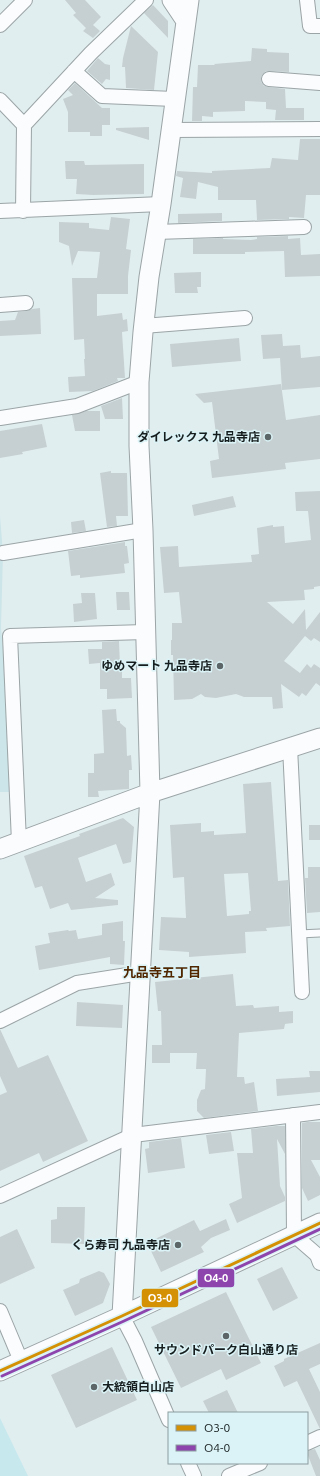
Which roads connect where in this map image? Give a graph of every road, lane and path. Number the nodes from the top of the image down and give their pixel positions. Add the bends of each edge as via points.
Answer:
1 (25, 0) edge
2 (146, 0) edge
3 (172, 0) edge
4 (189, 0) edge
5 (307, 0) edge
6 (186, 21) junction
7 (0, 25) edge
8 (320, 26) edge
9 (74, 70) junction
10 (269, 79) dead end
11 (320, 83) edge
12 (174, 99) junction
13 (0, 100) edge
14 (24, 125) junction
15 (320, 129) edge
16 (171, 130) junction
17 (161, 204) junction
18 (0, 211) edge
19 (23, 211) junction
20 (304, 227) dead end
21 (156, 232) junction
22 (26, 303) dead end
23 (0, 305) edge
24 (245, 318) dead end
25 (143, 326) junction
26 (139, 382) junction
27 (0, 418) edge
28 (143, 530) junction
29 (3, 553) dead end
30 (145, 632) junction
31 (320, 738) edge
32 (290, 747) junction
33 (150, 794) junction
34 (19, 842) junction
35 (0, 849) edge
36 (320, 933) edge
37 (299, 934) junction
38 (140, 973) junction
39 (302, 992) dead end
40 (0, 1021) edge
41 (320, 1112) edge
42 (293, 1115) junction
43 (132, 1135) junction
44 (0, 1196) edge
45 (320, 1223) edge
46 (294, 1235) junction
47 (320, 1263) edge
48 (0, 1311) edge
49 (122, 1316) junction
50 (21, 1361) junction
51 (0, 1371) edge
52 (168, 1418) edge
53 (320, 1437) edge
54 (308, 1443) edge
55 (188, 1464) edge
56 (258, 1464) edge
57 (194, 1476) edge
58 (229, 1476) edge

1 - 7 street
2 - 9 street
3 - 6 street
4 - 6 street
5 - 8 street via 310,26
6 - 12 street
9 - 12 street via 102,96
9 - 14 street
10 - 11 street
12 - 16 street
13 - 14 street
14 - 19 street
15 - 16 street
16 - 17 street
17 - 19 street
17 - 21 street
18 - 19 street
20 - 21 street
21 - 25 street
22 - 23 street
24 - 25 street
25 - 26 street
26 - 27 street via 77,406
26 - 28 street
28 - 29 street
28 - 30 street
30 - 33 street
30 - 34 street via 10,636
31 - 32 street
32 - 33 street
32 - 37 street
33 - 34 street
33 - 38 street
34 - 35 street
36 - 37 lane
37 - 39 street
38 - 40 street via 78,983
38 - 43 street
41 - 42 street
42 - 43 street
42 - 46 street
43 - 44 street
43 - 49 street
45 - 46 street
46 - 47 street via 317,1255
46 - 49 street
48 - 50 street
49 - 50 street
49 - 52 street
50 - 51 street
53 - 54 street
55 - 57 street
56 - 58 street

